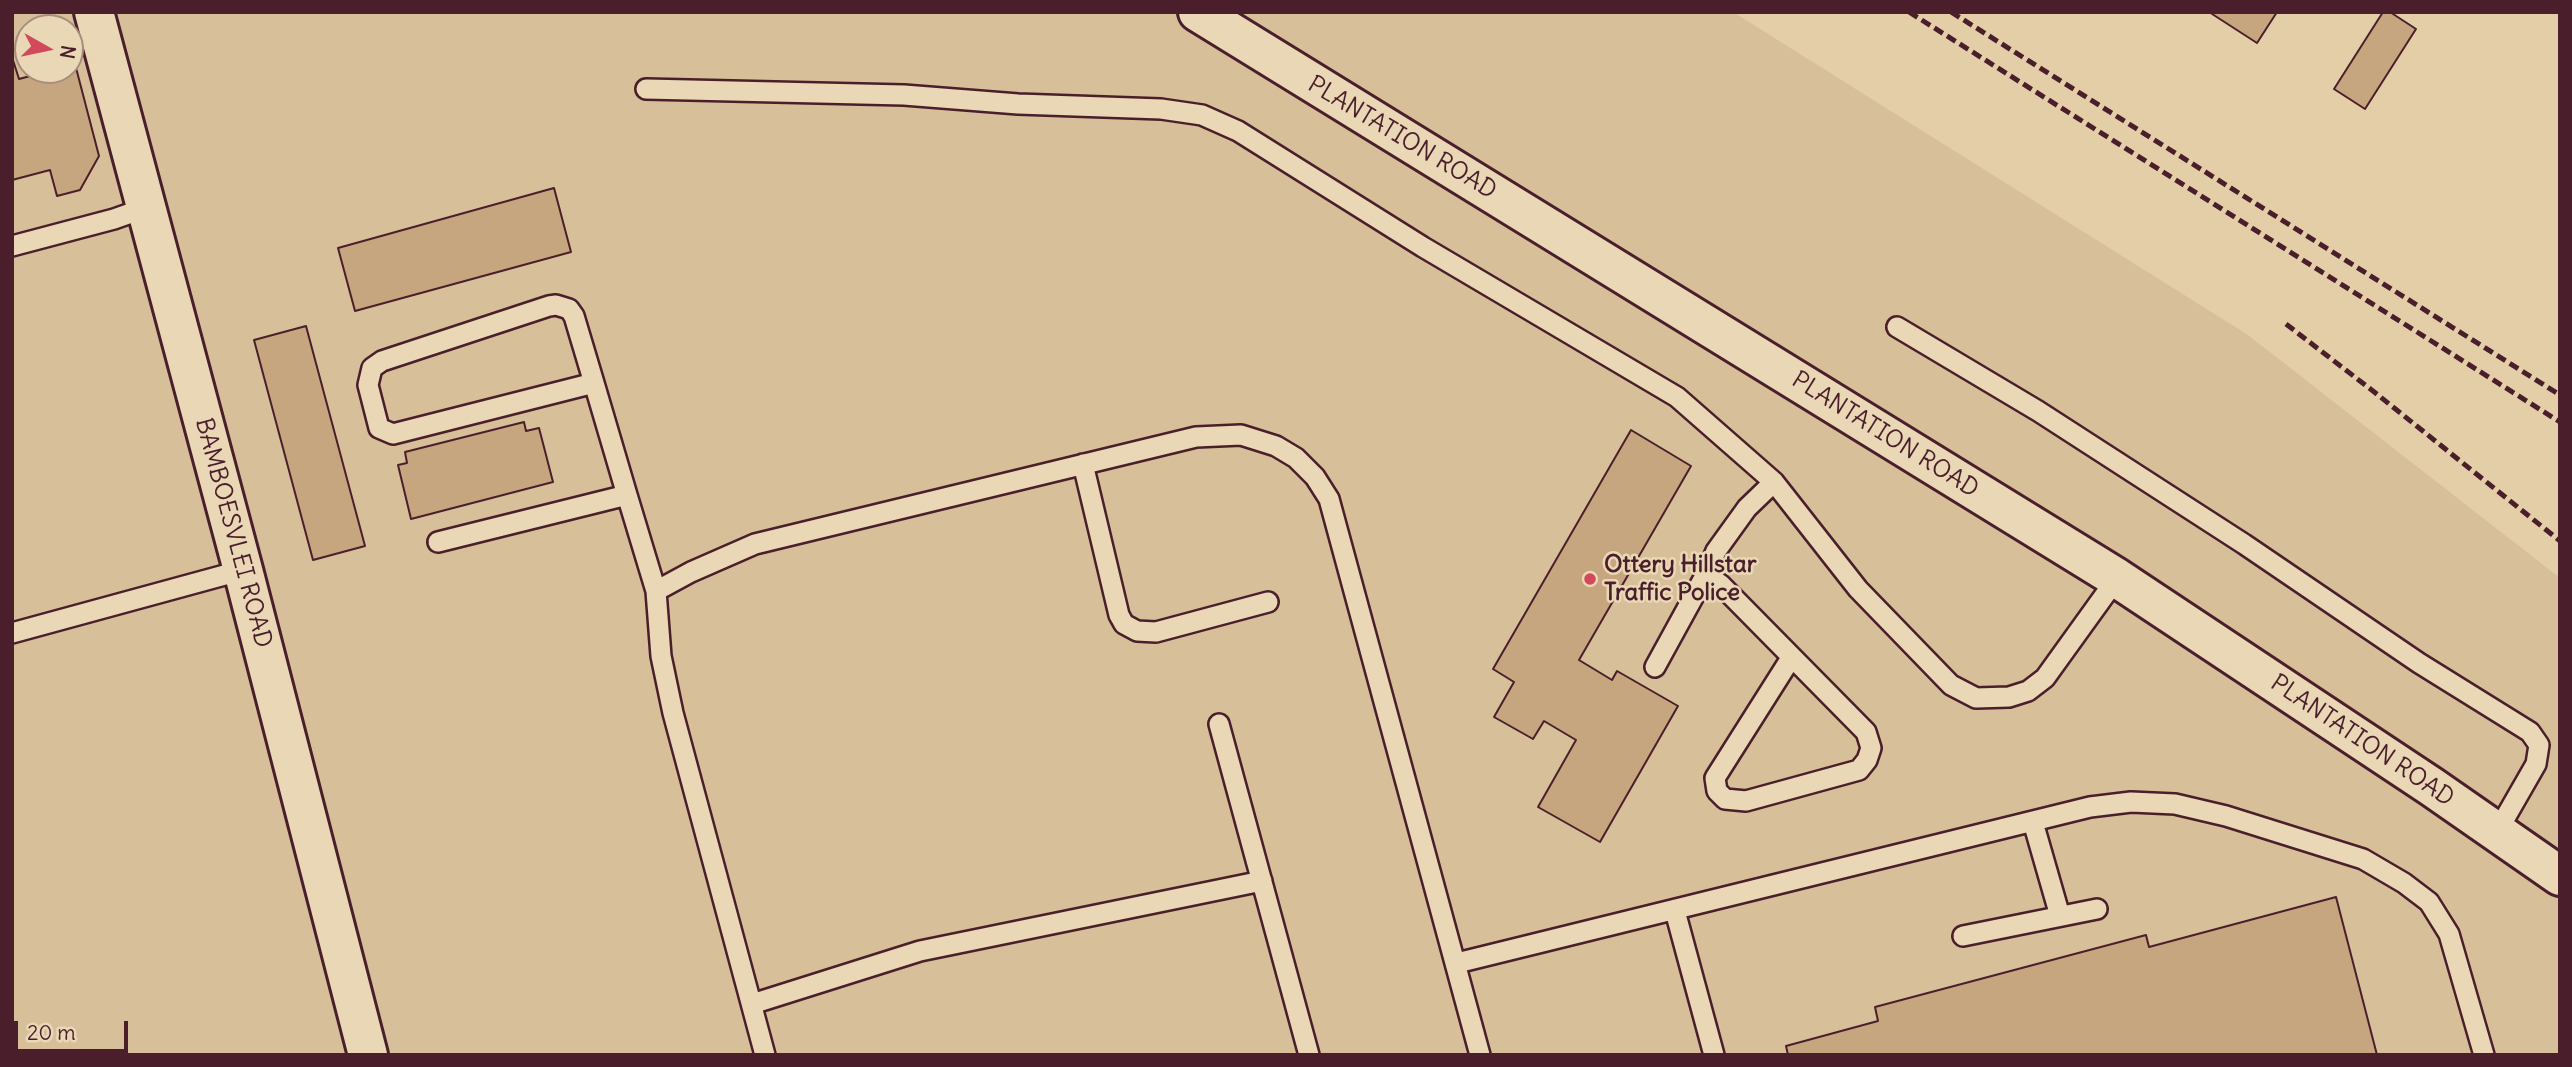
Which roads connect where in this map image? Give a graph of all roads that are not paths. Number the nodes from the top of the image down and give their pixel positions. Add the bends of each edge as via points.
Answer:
1 (94, 12) edge
2 (1198, 12) edge
3 (646, 89) dead end
4 (148, 207) junction
5 (12, 246) edge
6 (1897, 327) dead end
7 (594, 383) junction
8 (1083, 464) junction
9 (1774, 482) junction
10 (627, 495) junction
11 (438, 542) dead end
12 (243, 570) junction
13 (1706, 574) junction
14 (2117, 578) junction
15 (656, 591) junction
16 (1268, 602) dead end
17 (12, 633) edge
18 (1791, 658) junction
19 (1655, 667) dead end
20 (1219, 724) dead end
21 (2033, 822) junction
22 (2497, 832) junction
23 (2560, 876) edge
24 (1262, 881) junction
25 (2097, 909) dead end
26 (1675, 911) junction
27 (2060, 916) junction
28 (1963, 936) dead end
29 (1457, 963) junction
30 (751, 1004) junction
31 (368, 1055) edge
32 (765, 1055) edge
33 (1309, 1055) edge
34 (1480, 1055) edge
35 (1714, 1055) edge
36 (2484, 1055) edge

1 - 4 street, BAMBOESVLEI ROAD
2 - 14 street, PLANTATION ROAD
3 - 9 lane via 904,95 1202,115 1238,131 1677,397
4 - 5 lane
4 - 12 street, BAMBOESVLEI ROAD
6 - 22 lane via 2038,411 2530,733 2539,746 2536,764
7 - 7 lane via 393,434 379,428 368,385 374,365 549,306 569,309 574,316
7 - 10 lane
8 - 15 lane via 755,544
8 - 16 lane via 1124,624 1137,631 1156,632
8 - 29 lane via 1196,437 1241,435 1276,446 1315,477 1329,499
9 - 13 lane via 1747,509 1716,551
9 - 14 lane via 1858,589 1951,685 1976,698 2009,697 2028,691 2045,678
10 - 11 lane
10 - 15 lane
12 - 17 lane
12 - 31 street, BAMBOESVLEI ROAD
13 - 18 lane
13 - 19 lane
14 - 22 street, PLANTATION ROAD
15 - 30 lane via 661,656 673,713
18 - 18 lane via 1866,733 1871,748 1867,760 1859,770 1746,801 1725,799 1717,791 1715,778
20 - 24 lane
21 - 26 lane
21 - 27 lane
21 - 36 lane via 2090,807 2132,802 2175,804 2363,859 2429,902 2449,934
22 - 23 street, PLANTATION ROAD
24 - 30 lane via 920,951
24 - 33 lane
25 - 27 lane
26 - 29 lane
26 - 35 lane
27 - 28 lane
29 - 34 lane
30 - 32 lane

